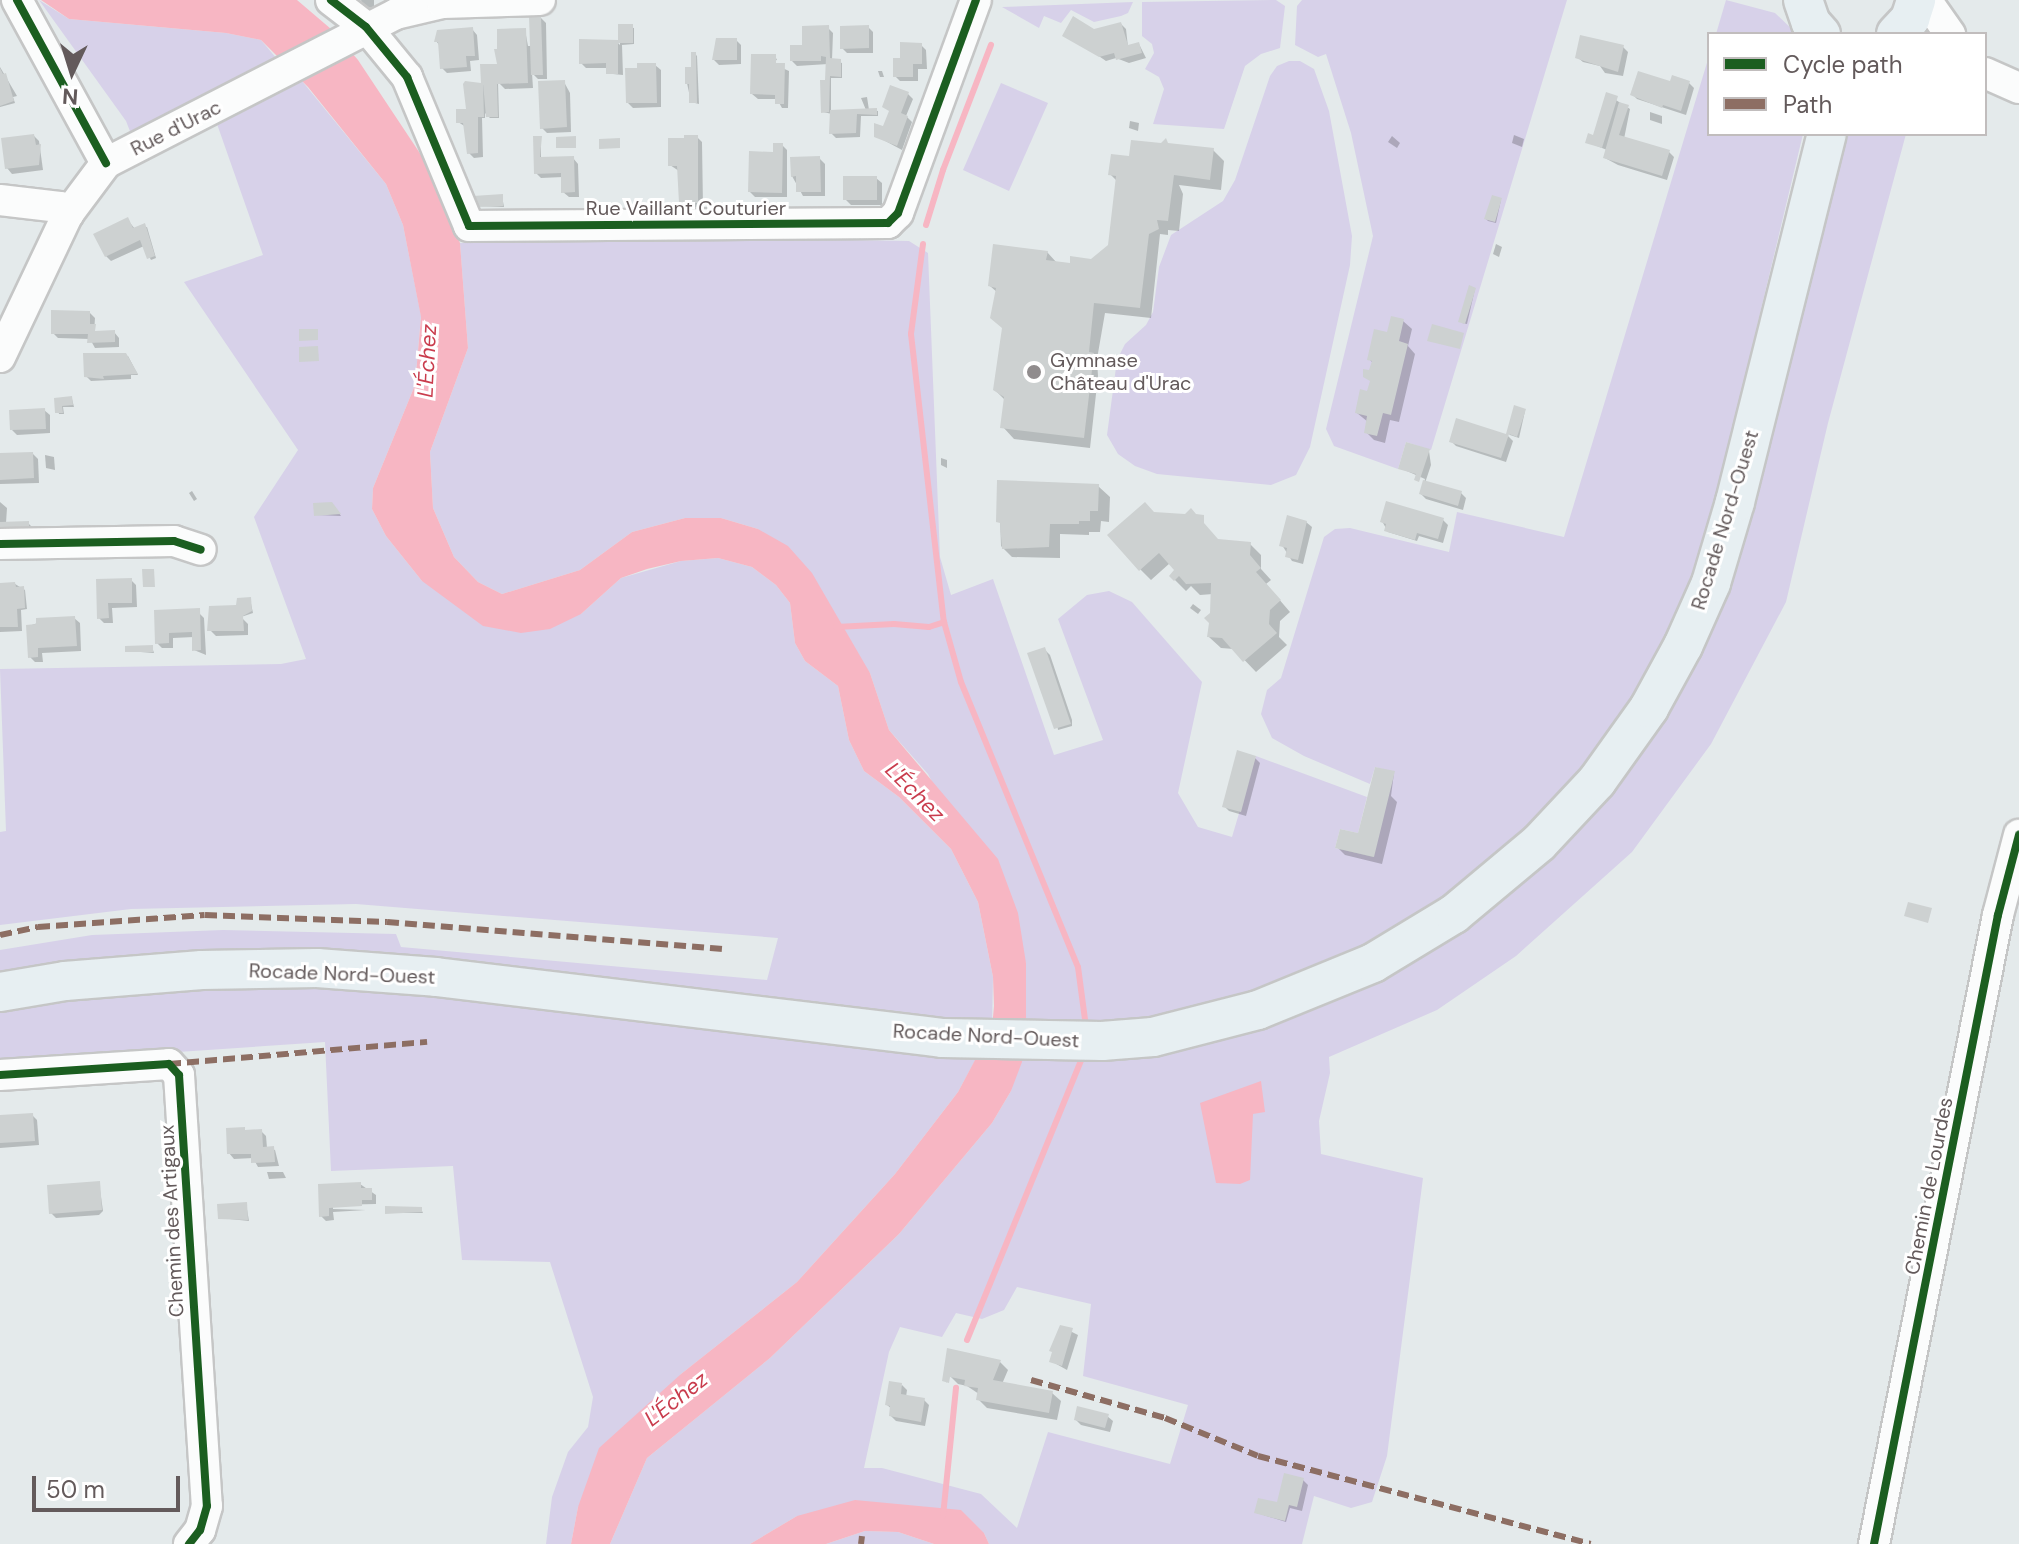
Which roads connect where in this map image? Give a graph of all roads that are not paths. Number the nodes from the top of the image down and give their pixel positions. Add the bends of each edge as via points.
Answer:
1 (17, 0) edge
2 (331, 0) edge
3 (540, 0) edge
4 (976, 0) edge
5 (1916, 0) edge
6 (1926, 0) edge
7 (360, 30) junction
8 (1898, 32) edge
9 (1949, 32) edge
10 (1987, 74) edge
11 (2019, 88) edge
12 (1824, 137) edge
13 (106, 163) junction
14 (0, 200) edge
15 (68, 214) junction
16 (0, 357) edge
17 (0, 544) edge
18 (201, 550) dead end
19 (2019, 835) edge
20 (0, 992) edge
21 (0, 1075) edge
22 (189, 1544) edge
23 (1874, 1544) edge

1 - 13 street, Rue d'Urac
2 - 7 street
3 - 7 street, Rue d'Urac via 442,3
4 - 7 street, Rue Vaillant Couturier via 898,213 888,223 469,226 407,77
5 - 8 main road via 1910,19
6 - 9 street
7 - 13 street, Rue d'Urac
10 - 11 street
12 - 20 main road, Rocade Nord-Ouest via 1756,421 1711,583 1683,646 1649,708 1597,781 1539,843 1454,914 1373,963 1269,1006 1153,1037 1037,1042 943,1038 436,977 317,968 202,970
13 - 15 street
14 - 15 street via 60,207
15 - 16 street
17 - 18 street via 174,541
19 - 23 street, Chemin de Lourdes via 1998,915
21 - 22 street, Chemin des Artigaux via 169,1064 179,1075 207,1506

